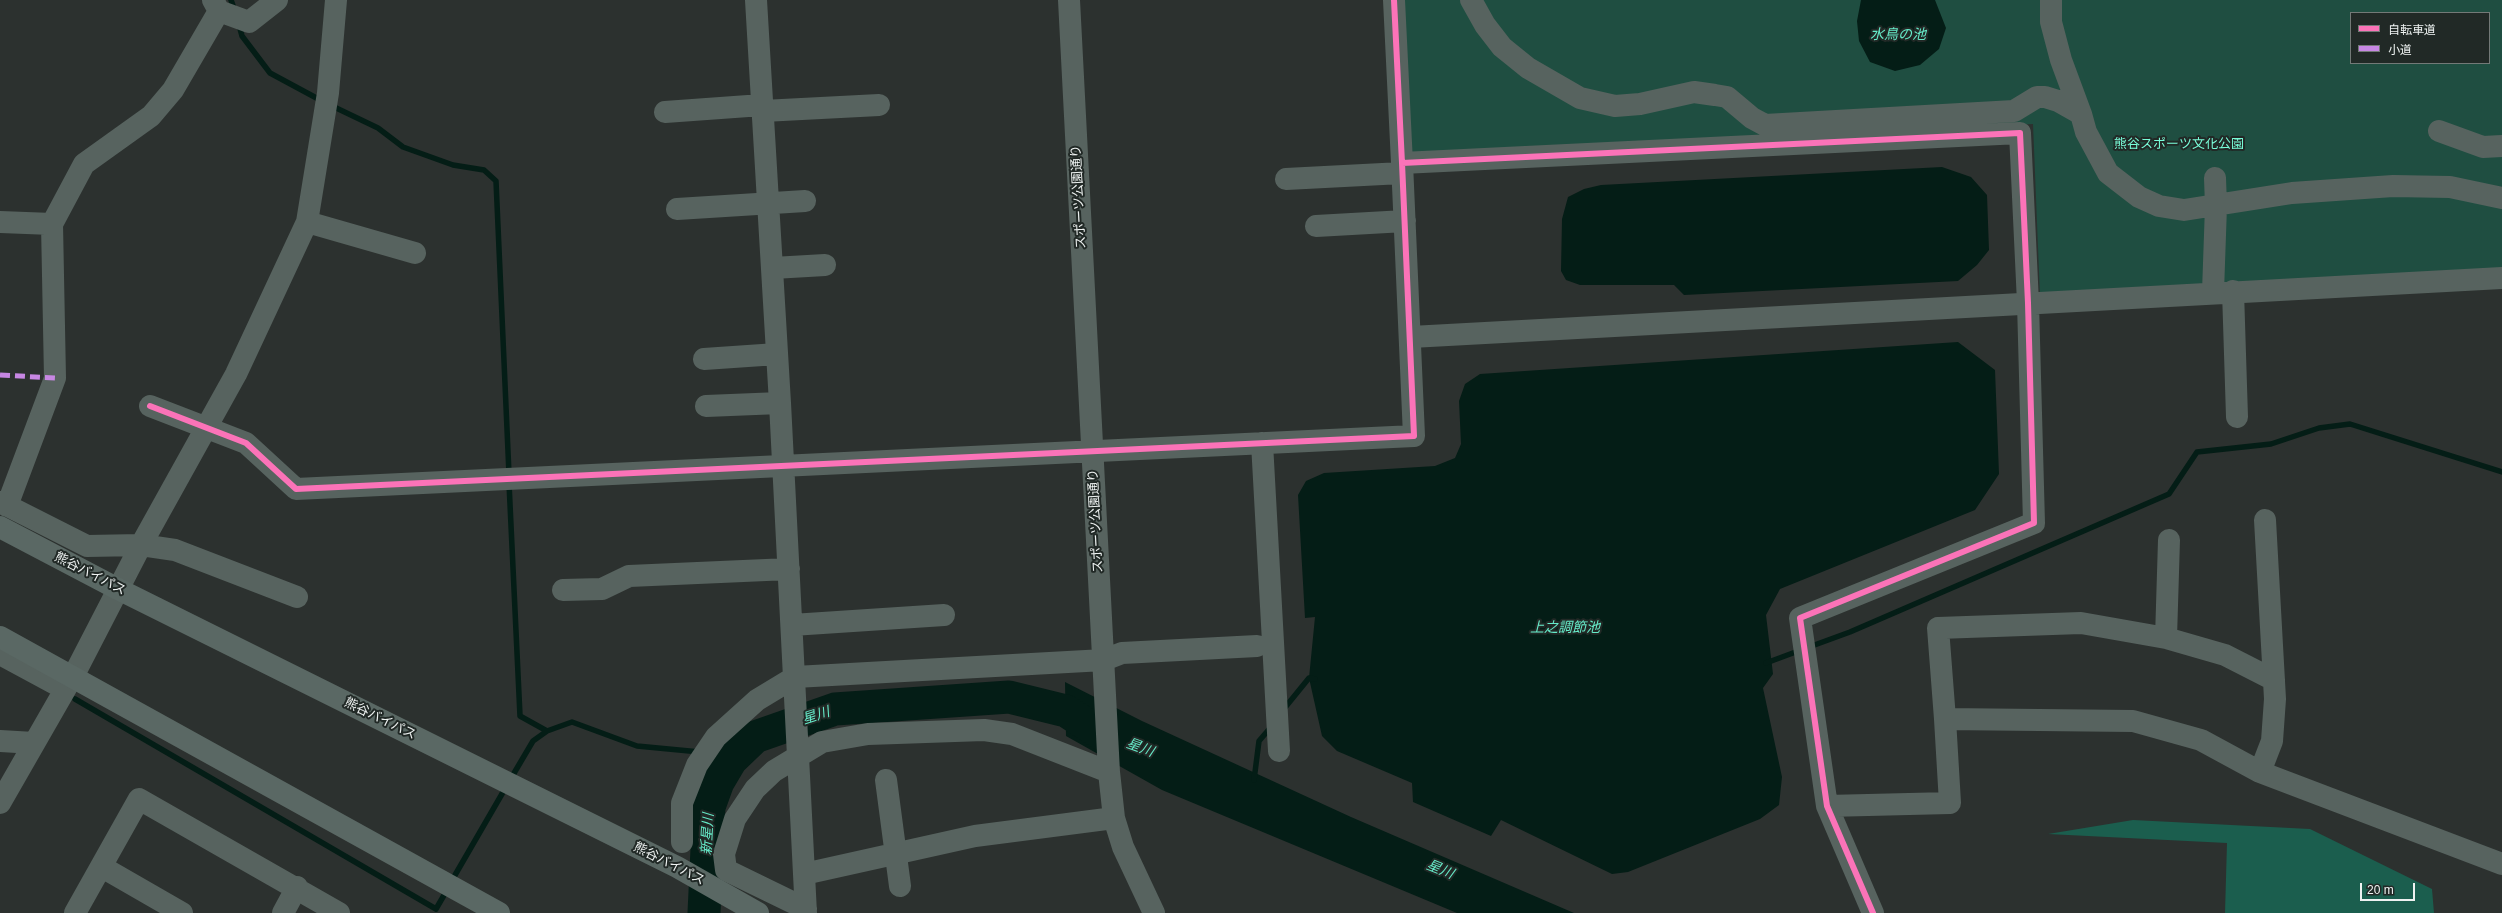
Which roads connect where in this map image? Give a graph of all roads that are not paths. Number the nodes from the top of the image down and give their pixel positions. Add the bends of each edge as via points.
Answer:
1 (277, 0) edge
2 (336, 0) edge
3 (756, 0) edge
4 (1069, 0) edge
5 (1394, 0) edge
6 (1471, 0) edge
7 (2052, 0) edge
8 (219, 8) edge
9 (879, 104) dead end
10 (763, 108) junction
11 (665, 112) dead end
12 (2081, 114) junction
13 (2439, 131) dead end
14 (2502, 146) edge
15 (1402, 168) junction
16 (2214, 178) dead end
17 (1286, 179) dead end
18 (2502, 198) edge
19 (806, 201) dead end
20 (769, 204) junction
21 (2216, 206) junction
22 (677, 209) dead end
23 (1405, 221) junction
24 (0, 222) edge
25 (307, 222) junction
26 (52, 224) junction
27 (1316, 226) dead end
28 (414, 253) dead end
29 (825, 266) dead end
30 (773, 268) junction
31 (2502, 278) edge
32 (2223, 292) junction
33 (2028, 303) junction
34 (1411, 337) junction
35 (777, 354) junction
36 (704, 359) dead end
37 (780, 403) junction
38 (150, 406) dead end
39 (706, 406) dead end
40 (2237, 417) dead end
41 (205, 426) junction
42 (1262, 443) junction
43 (1092, 452) junction
44 (784, 465) junction
45 (3, 504) edge
46 (2265, 520) dead end
47 (0, 527) edge
48 (2169, 540) dead end
49 (141, 545) junction
50 (789, 569) junction
51 (118, 589) junction
52 (563, 590) dead end
53 (297, 597) dead end
54 (944, 615) dead end
55 (792, 625) junction
56 (0, 637) edge
57 (2166, 638) junction
58 (1257, 646) dead end
59 (0, 654) edge
60 (1104, 667) junction
61 (795, 677) junction
62 (2274, 680) junction
63 (69, 683) junction
64 (1945, 719) junction
65 (0, 740) edge
66 (34, 743) junction
67 (1279, 751) dead end
68 (797, 756) junction
69 (1109, 772) junction
70 (2260, 772) junction
71 (886, 780) dead end
72 (0, 803) edge
73 (1827, 806) junction
74 (1114, 818) junction
75 (682, 842) dead end
76 (896, 854) junction
77 (2502, 864) edge
78 (102, 867) junction
79 (804, 874) junction
80 (900, 886) dead end
81 (297, 887) junction
82 (491, 911) edge
83 (806, 911) edge
84 (75, 913) edge
85 (182, 913) edge
86 (283, 913) edge
87 (339, 913) edge
88 (758, 913) edge
89 (1154, 913) edge
90 (1873, 913) edge

1 - 8 street via 249,22
2 - 25 street via 325,116
3 - 10 street
4 - 43 street, スポーツ公園通り
5 - 15 street
6 - 12 street via 1485,25 1502,47 1528,68 1580,98 1615,106 1647,103 1694,92 1727,97 1752,118 1765,125 2014,111 2037,97 2058,101
7 - 12 street via 2052,22 2061,60
8 - 26 street via 173,90 151,116 84,164
9 - 10 street
10 - 11 street
10 - 20 street
12 - 21 street via 2086,132 2108,173 2139,197 2159,206 2184,210
13 - 14 street via 2483,147
15 - 17 street
15 - 23 street
15 - 33 street via 2020,133
16 - 21 street
18 - 21 street via 2450,187 2393,186 2292,193
19 - 20 street
20 - 22 street
20 - 30 street
21 - 32 street
23 - 27 street
23 - 34 street
24 - 26 street
25 - 28 street
25 - 41 street via 236,374
26 - 45 street via 55,378
29 - 30 street
30 - 35 street
31 - 32 street
32 - 33 street
32 - 40 street
33 - 34 street
33 - 73 street via 2034,523 1800,618
34 - 42 street via 1414,436
35 - 36 street
35 - 37 street
37 - 39 street
37 - 44 street
38 - 41 street
41 - 44 street via 246,443 296,489
41 - 49 street
42 - 43 street
42 - 67 street
43 - 44 street
43 - 60 street, スポーツ公園通り
44 - 50 street
45 - 49 street via 87,546
46 - 62 street
47 - 51 highway, 熊谷バイパス
48 - 57 street
49 - 51 street
49 - 53 street via 175,550
50 - 52 street via 629,576 602,589
50 - 55 street
51 - 63 street
51 - 88 highway, 熊谷バイパス via 677,867
54 - 55 street
55 - 61 street
56 - 63 highway
57 - 62 street via 2225,655
57 - 64 street via 2081,623 1938,628
58 - 60 street via 1122,654
59 - 63 street
60 - 61 street
60 - 69 street, スポーツ公園通り
61 - 68 street
61 - 75 street via 757,700 712,743 697,765 682,803
62 - 70 street via 2272,741
63 - 66 street
63 - 82 highway via 437,879
64 - 70 street via 2134,721 2201,740
64 - 73 street via 1950,803
65 - 66 street
66 - 72 street
68 - 69 street via 822,742 868,734 984,730 1012,734
68 - 79 street
68 - 83 street via 774,771 755,789 735,819 724,854 726,870
69 - 74 street, スポーツ公園通り
70 - 77 street
71 - 76 street
73 - 90 street
74 - 76 street via 976,836
74 - 89 street, スポーツ公園通り via 1123,847
76 - 79 street
76 - 80 street
78 - 81 street via 139,799
78 - 84 street
78 - 85 street
79 - 83 street
81 - 86 street
81 - 87 street

